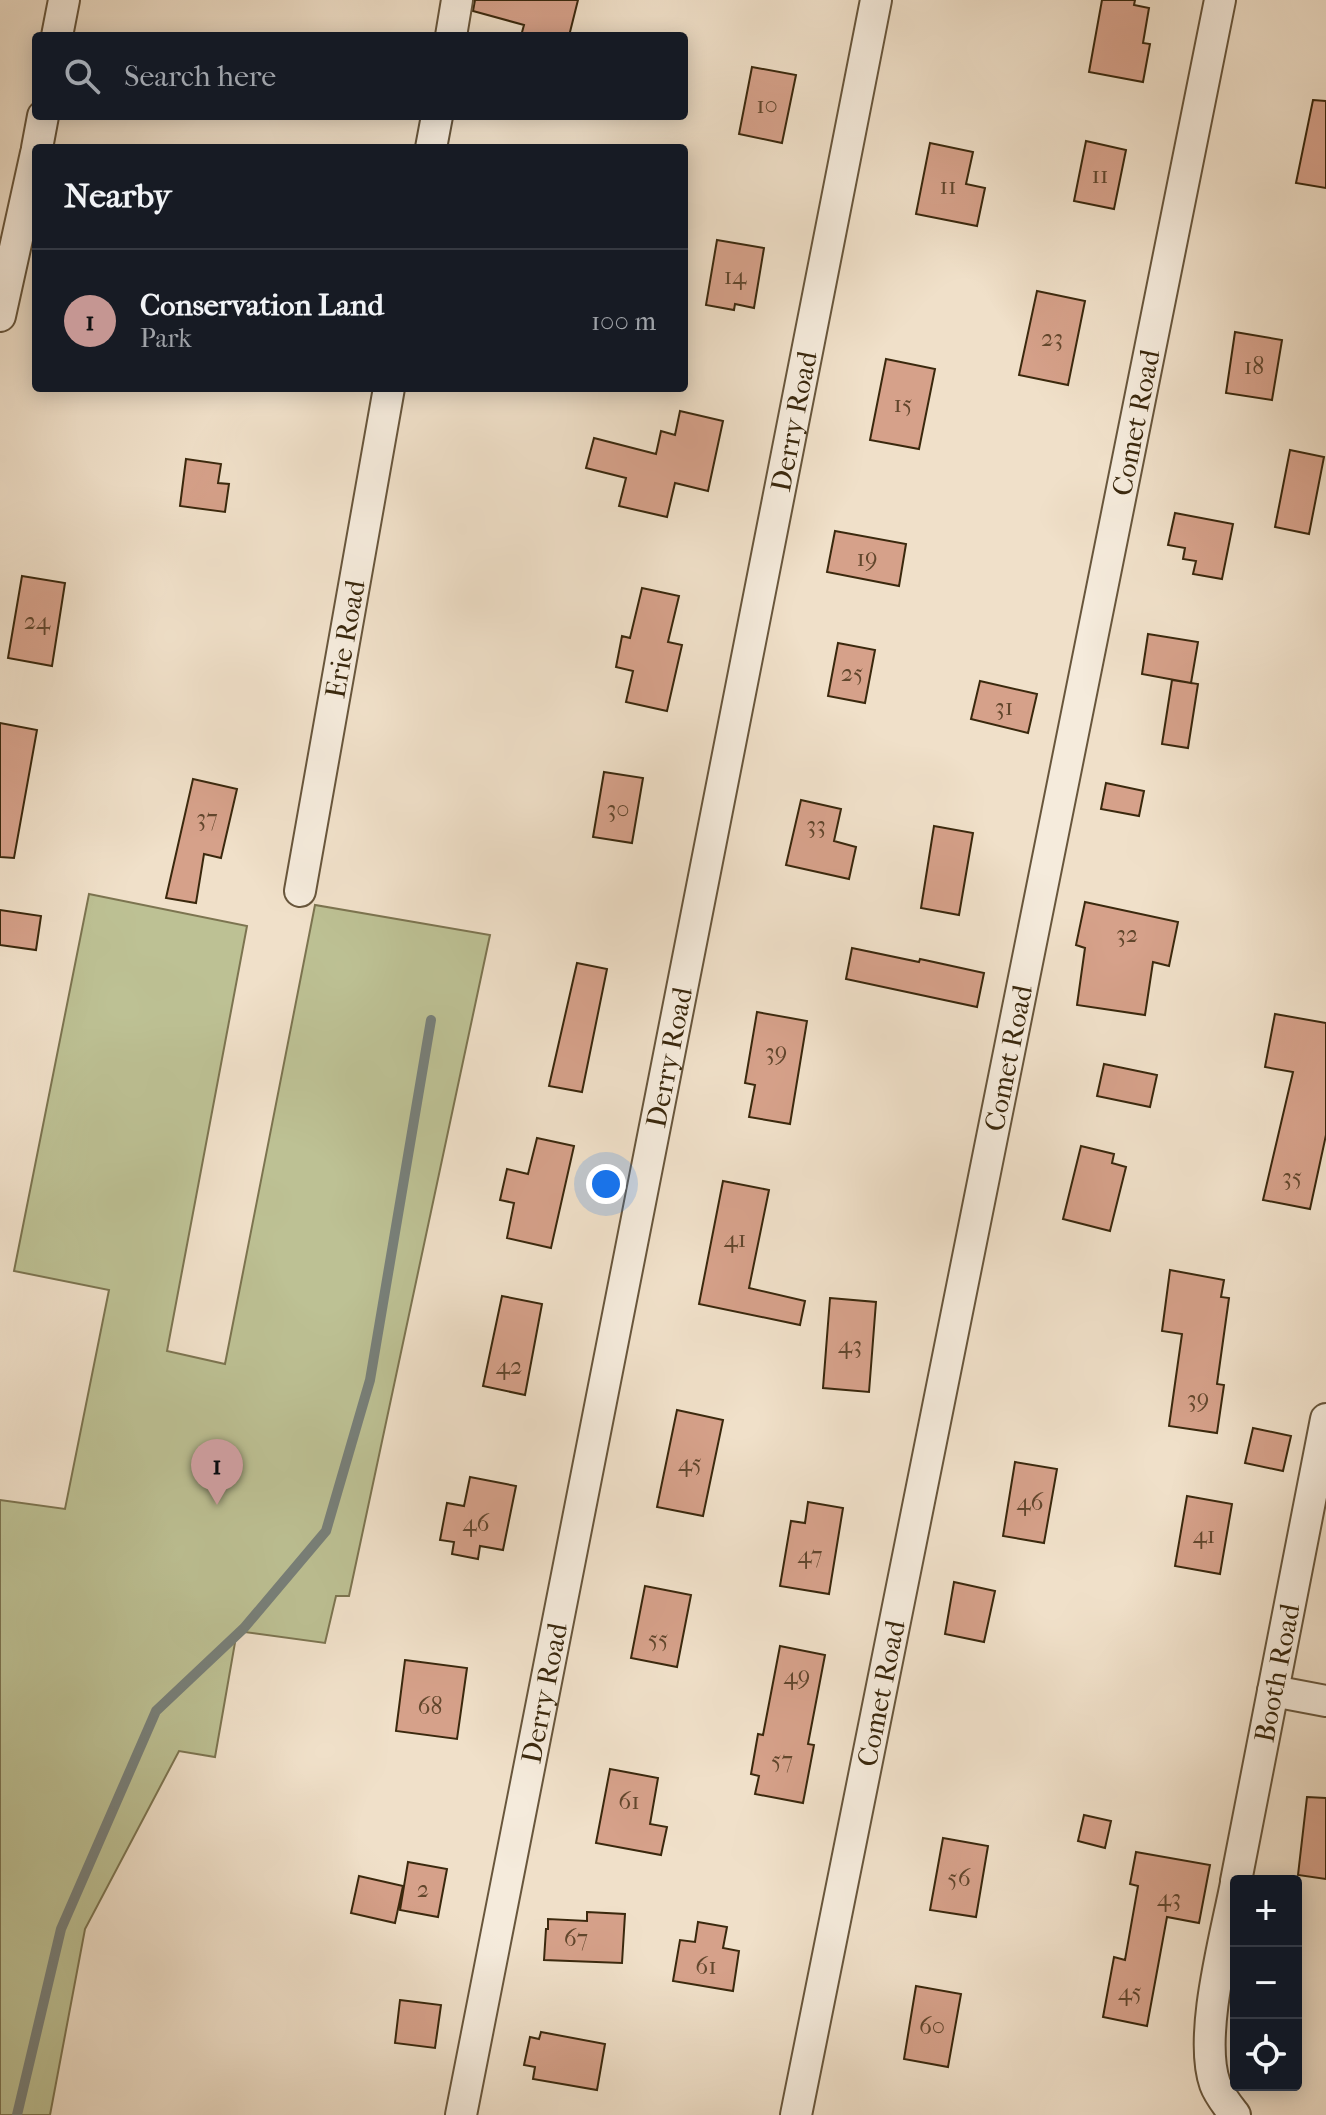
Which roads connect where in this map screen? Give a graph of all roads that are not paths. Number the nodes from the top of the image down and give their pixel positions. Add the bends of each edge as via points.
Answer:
1 (64, 0) edge
2 (457, 0) edge
3 (876, 0) edge
4 (1220, 0) edge
5 (58, 32) edge
6 (452, 32) edge
7 (42, 120) edge
8 (436, 120) edge
9 (37, 144) edge
10 (432, 144) edge
11 (32, 168) edge
12 (0, 316) edge
13 (388, 392) edge
14 (300, 891) dead end
15 (1326, 1419) edge
16 (1273, 1691) junction
17 (1326, 1701) edge
18 (1237, 1875) edge
19 (1230, 1915) edge
20 (461, 2115) edge
21 (796, 2115) edge
22 (1235, 2115) edge

1 - 5 street
2 - 6 street
3 - 20 street, Derry Road
4 - 21 street, Comet Road
7 - 9 street
8 - 10 street
11 - 12 street
13 - 14 street, Erie Road
15 - 16 street, Booth Road
16 - 17 street
16 - 18 street, Booth Road
19 - 22 street, Booth Road via 1209,2055 1215,2085

